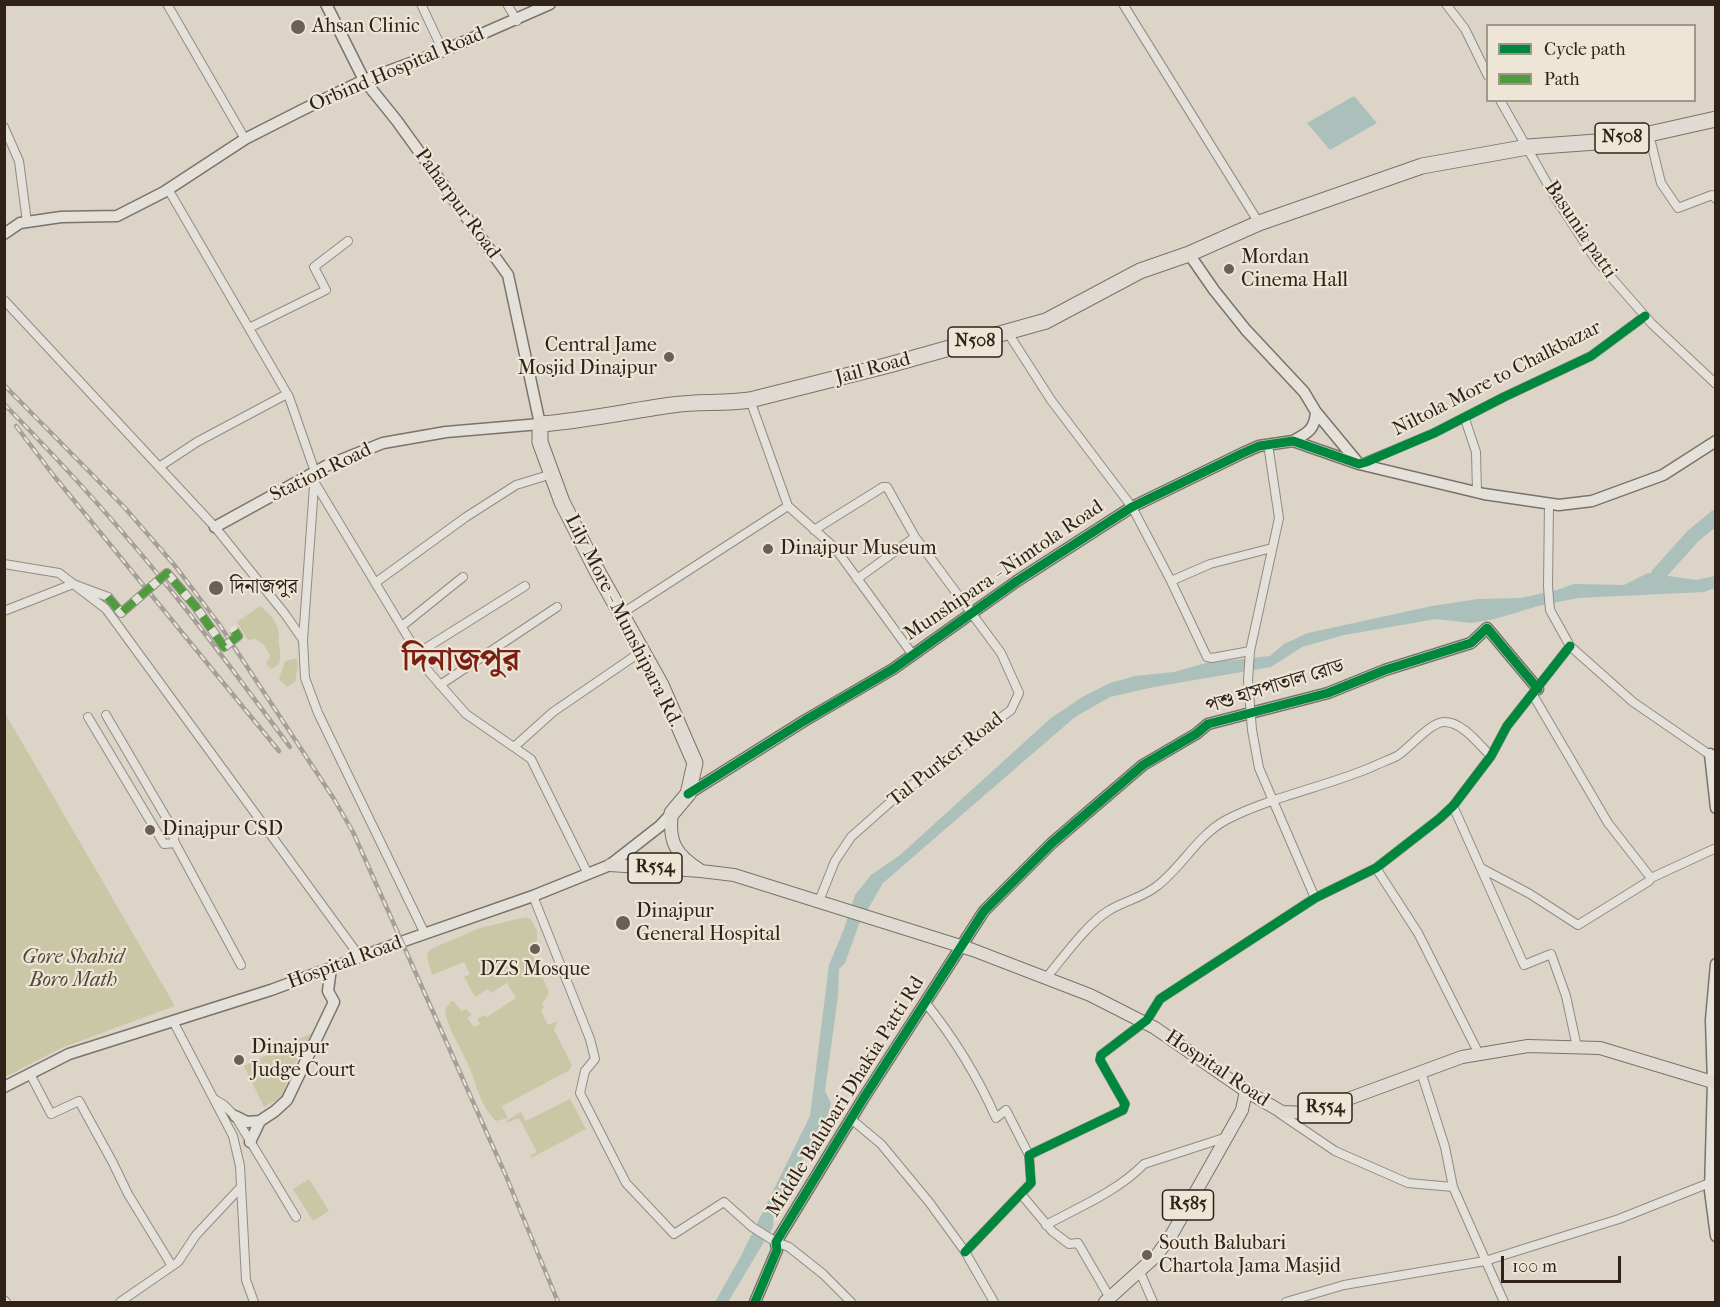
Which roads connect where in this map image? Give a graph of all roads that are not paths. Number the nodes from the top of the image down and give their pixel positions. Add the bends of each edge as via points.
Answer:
1 (167, 4) edge
2 (326, 4) edge
3 (421, 4) edge
4 (507, 4) edge
5 (550, 4) edge
6 (1123, 4) edge
7 (1446, 4) edge
8 (517, 21) junction
9 (442, 51) junction
10 (1486, 72) edge
11 (364, 80) junction
12 (1501, 102) edge
13 (1716, 119) edge
14 (4, 127) edge
15 (1649, 134) junction
16 (245, 139) junction
17 (1528, 147) junction
18 (168, 189) junction
19 (1716, 199) edge
20 (27, 222) junction
21 (1259, 223) junction
22 (4, 234) edge
23 (348, 241) dead end
24 (1189, 254) junction
25 (4, 300) edge
26 (1645, 316) junction
27 (249, 328) junction
28 (1008, 333) junction
29 (1716, 384) edge
30 (287, 394) junction
31 (750, 400) junction
32 (1316, 412) junction
33 (1465, 419) junction
34 (540, 424) junction
35 (1293, 441) junction
36 (1716, 441) edge
37 (1268, 444) junction
38 (1359, 464) junction
39 (159, 467) junction
40 (552, 474) junction
41 (315, 476) junction
42 (1477, 492) junction
43 (1549, 504) junction
44 (788, 507) junction
45 (1132, 507) junction
46 (214, 527) junction
47 (814, 530) junction
48 (915, 537) junction
49 (1272, 548) junction
50 (4, 564) edge
51 (463, 577) dead end
52 (857, 579) junction
53 (1171, 581) junction
54 (375, 583) junction
55 (73, 584) junction
56 (525, 586) dead end
57 (556, 607) dead end
58 (4, 611) edge
59 (621, 614) junction
60 (971, 614) junction
61 (402, 626) junction
62 (234, 630) dead end
63 (303, 640) junction
64 (1570, 646) junction
65 (642, 651) junction
66 (418, 653) junction
67 (1250, 653) junction
68 (913, 655) junction
69 (440, 685) junction
70 (1535, 692) junction
71 (1251, 714) junction
72 (106, 715) dead end
73 (88, 717) dead end
74 (514, 747) junction
75 (1491, 756) junction
76 (1713, 757) edge
77 (119, 768) junction
78 (139, 771) junction
79 (688, 794) junction
80 (1273, 802) junction
81 (1453, 806) junction
82 (1716, 808) edge
83 (672, 813) junction
84 (175, 843) junction
85 (1716, 848) edge
86 (610, 865) junction
87 (1376, 868) junction
88 (1481, 868) junction
89 (701, 871) junction
90 (588, 874) junction
91 (1651, 878) junction
92 (533, 896) junction
93 (1315, 898) junction
94 (819, 901) junction
95 (425, 934) junction
96 (962, 946) junction
97 (360, 957) junction
98 (1716, 964) edge
99 (241, 965) dead end
100 (331, 968) junction
101 (1046, 978) junction
102 (925, 1002) junction
103 (173, 1021) junction
104 (1145, 1022) junction
105 (1577, 1047) junction
106 (1479, 1054) junction
107 (1420, 1072) junction
108 (30, 1074) junction
109 (1714, 1083) edge
110 (4, 1087) edge
111 (1246, 1091) junction
112 (214, 1099) junction
113 (235, 1116) junction
114 (850, 1119) junction
115 (260, 1121) junction
116 (1227, 1137) junction
117 (250, 1142) junction
118 (1029, 1155) junction
119 (1713, 1181) edge
120 (1453, 1187) junction
121 (240, 1188) junction
122 (1021, 1194) junction
123 (296, 1217) dead end
124 (1046, 1225) junction
125 (1716, 1236) edge
126 (776, 1242) junction
127 (965, 1252) junction
128 (1485, 1261) junction
129 (172, 1266) junction
130 (1140, 1272) junction
131 (1108, 1300) edge
132 (120, 1302) edge
133 (254, 1302) edge
134 (755, 1302) edge
135 (850, 1302) edge
136 (994, 1302) edge
137 (1154, 1302) edge
138 (1286, 1302) edge
139 (1504, 1302) edge

1 - 16 street
2 - 11 street, Paharpur Road
3 - 9 street
4 - 8 street
5 - 8 street, Orbind Hospital Road
6 - 21 street
7 - 10 street via 1465,28
8 - 9 street, Orbind Hospital Road
9 - 11 street, Orbind Hospital Road
11 - 16 street, Orbind Hospital Road
11 - 34 street, Paharpur Road via 508,275
12 - 17 street, Basunia patti
13 - 15 highway, N508
14 - 20 street via 19,161
15 - 17 highway, N508
15 - 19 street via 1660,183 1678,208 1712,195
16 - 18 street, Orbind Hospital Road
17 - 21 highway, N508 via 1422,166
17 - 26 street, Basunia patti via 1596,260
18 - 20 street, Orbind Hospital Road via 117,216
18 - 27 street
20 - 22 street, Orbind Hospital Road
21 - 24 highway, N508
23 - 27 street via 314,268 326,290
24 - 28 highway, Jail Road / N508 via 1140,271 1046,321
24 - 32 street via 1246,330 1304,392
25 - 39 street
26 - 29 street, Basunia patti
26 - 33 street, Niltola More to Chalkbazar via 1591,356
27 - 30 street
28 - 31 highway, Jail Road / N508
28 - 45 street via 1051,400
30 - 39 street
30 - 41 street
31 - 34 highway, Jail Road / N508 via 674,404
31 - 44 street
32 - 35 street via 1313,428
32 - 38 street
33 - 38 street, Niltola More to Chalkbazar
33 - 42 street via 1476,452
34 - 40 highway, Lily More - Munshipara Rd. via 540,442
34 - 41 street, Station Road via 446,432 383,443
35 - 37 street, Munshipara - Nimtola Road
35 - 38 street, Munshipara - Nimtola Road
36 - 43 street, Munshipara - Nimtola Road via 1663,476 1592,501
37 - 45 street, Munshipara - Nimtola Road via 1225,460
37 - 49 street via 1279,518
38 - 42 street, Munshipara - Nimtola Road
39 - 46 street
40 - 54 street via 516,485
40 - 59 highway, Lily More - Munshipara Rd. via 562,502
41 - 46 street, Station Road
41 - 54 street
41 - 63 street
42 - 43 street, Munshipara - Nimtola Road
43 - 64 street via 1550,610
44 - 47 street
44 - 59 street
45 - 53 street
45 - 60 street, Munshipara - Nimtola Road
46 - 63 street
47 - 48 street, Tal Purker Road via 885,486
47 - 52 street via 835,548
48 - 52 street
48 - 60 street, Tal Purker Road
49 - 53 street via 1210,564
49 - 67 street
50 - 55 street via 59,573
51 - 61 street
52 - 68 street
53 - 67 street via 1207,657
54 - 61 street
55 - 58 street
55 - 62 street, bridge via 108,597 121,613 167,573 224,646 238,636
55 - 97 street via 106,609
56 - 66 street
57 - 69 street
59 - 65 highway, Lily More - Munshipara Rd.
60 - 68 street, Munshipara - Nimtola Road
60 - 94 street, Tal Purker Road via 1001,653 1019,693 1011,710 896,797 851,837 835,861
61 - 66 street
63 - 95 street via 305,678 318,713
64 - 70 street
64 - 76 street via 1633,702
65 - 74 street via 553,712
65 - 79 highway, Lily More - Munshipara Rd. via 694,763
66 - 69 street
67 - 71 street
68 - 79 street, Munshipara - Nimtola Road
69 - 74 street via 466,714
70 - 71 street, পশু হাসপাতাল রোড via 1487,628 1471,643 1328,693
70 - 75 street via 1507,726
70 - 91 street via 1608,823
71 - 80 street via 1259,768
71 - 96 street, পশু হাসপাতাল রোড via 1208,724 1143,765 1052,843 984,910
72 - 78 street
73 - 77 street
74 - 90 street via 531,759
75 - 80 street via 1459,725 1443,721 1397,756
75 - 81 street
76 - 82 street
77 - 78 street
77 - 84 street via 165,844
78 - 84 street via 171,826
79 - 83 highway, Lily More - Munshipara Rd.
80 - 93 street
80 - 101 street via 1226,821 1205,835 1157,886 1108,911
81 - 87 street
81 - 88 street
83 - 86 street, Hospital Road
83 - 89 main road, R554 via 670,826 675,846 682,858
84 - 99 street
85 - 91 street
86 - 89 main road, R554
86 - 90 street, Hospital Road
87 - 93 street
87 - 106 street via 1418,933
88 - 91 street via 1578,925
88 - 105 street via 1524,965 1551,954 1566,996
89 - 94 main road, R554 via 734,875
90 - 92 street, Hospital Road
92 - 95 street, Hospital Road
92 - 126 street via 596,1059 585,1071 580,1093 626,1183 674,1234 724,1202
93 - 104 street via 1160,999
94 - 96 main road, Hospital Road / R554
95 - 97 street, Hospital Road
96 - 101 main road, Hospital Road / R554
96 - 102 street, Middle Balubari Dhakia Patti Rd
97 - 100 street, Hospital Road
98 - 109 street via 1711,1020
100 - 103 street, Hospital Road
100 - 115 street via 331,1011 287,1100
101 - 104 main road, Hospital Road / R554
102 - 114 street, Middle Balubari Dhakia Patti Rd
102 - 118 street via 965,1057 996,1118 1006,1110
103 - 108 street, Hospital Road via 69,1054
103 - 112 street
104 - 111 main road, Hospital Road / R554
104 - 118 street via 1101,1055 1100,1060 1125,1104 1123,1110
105 - 106 main road, Hospital Road / R554 via 1528,1046
105 - 109 main road, Hospital Road / R554 via 1600,1048
106 - 107 main road, Hospital Road / R554
107 - 111 main road, Hospital Road / R554 via 1310,1113 1282,1112
107 - 120 street via 1445,1147
108 - 110 street, Hospital Road
108 - 129 street via 51,1114 79,1101
109 - 119 street
111 - 116 main road, R585 via 1242,1110
111 - 120 street via 1335,1151 1408,1183
112 - 113 street
112 - 121 street via 233,1136
113 - 115 street via 247,1122
113 - 117 street
114 - 126 street, Middle Balubari Dhakia Patti Rd
114 - 127 street via 881,1144
115 - 117 street
116 - 124 street via 1144,1164 1101,1195
116 - 130 main road, R585 via 1172,1234
117 - 123 street
118 - 122 street via 1031,1183
119 - 125 street
119 - 128 street via 1619,1219
120 - 128 street
121 - 129 street via 195,1235
121 - 133 street via 246,1280
122 - 124 street
122 - 127 street
124 - 131 street via 1069,1244 1078,1243
126 - 134 street, Middle Balubari Dhakia Patti Rd via 777,1250
126 - 135 street via 789,1247 824,1274
127 - 136 street
128 - 138 street via 1344,1285
128 - 139 street
129 - 132 street
130 - 131 main road, R585
130 - 137 street

